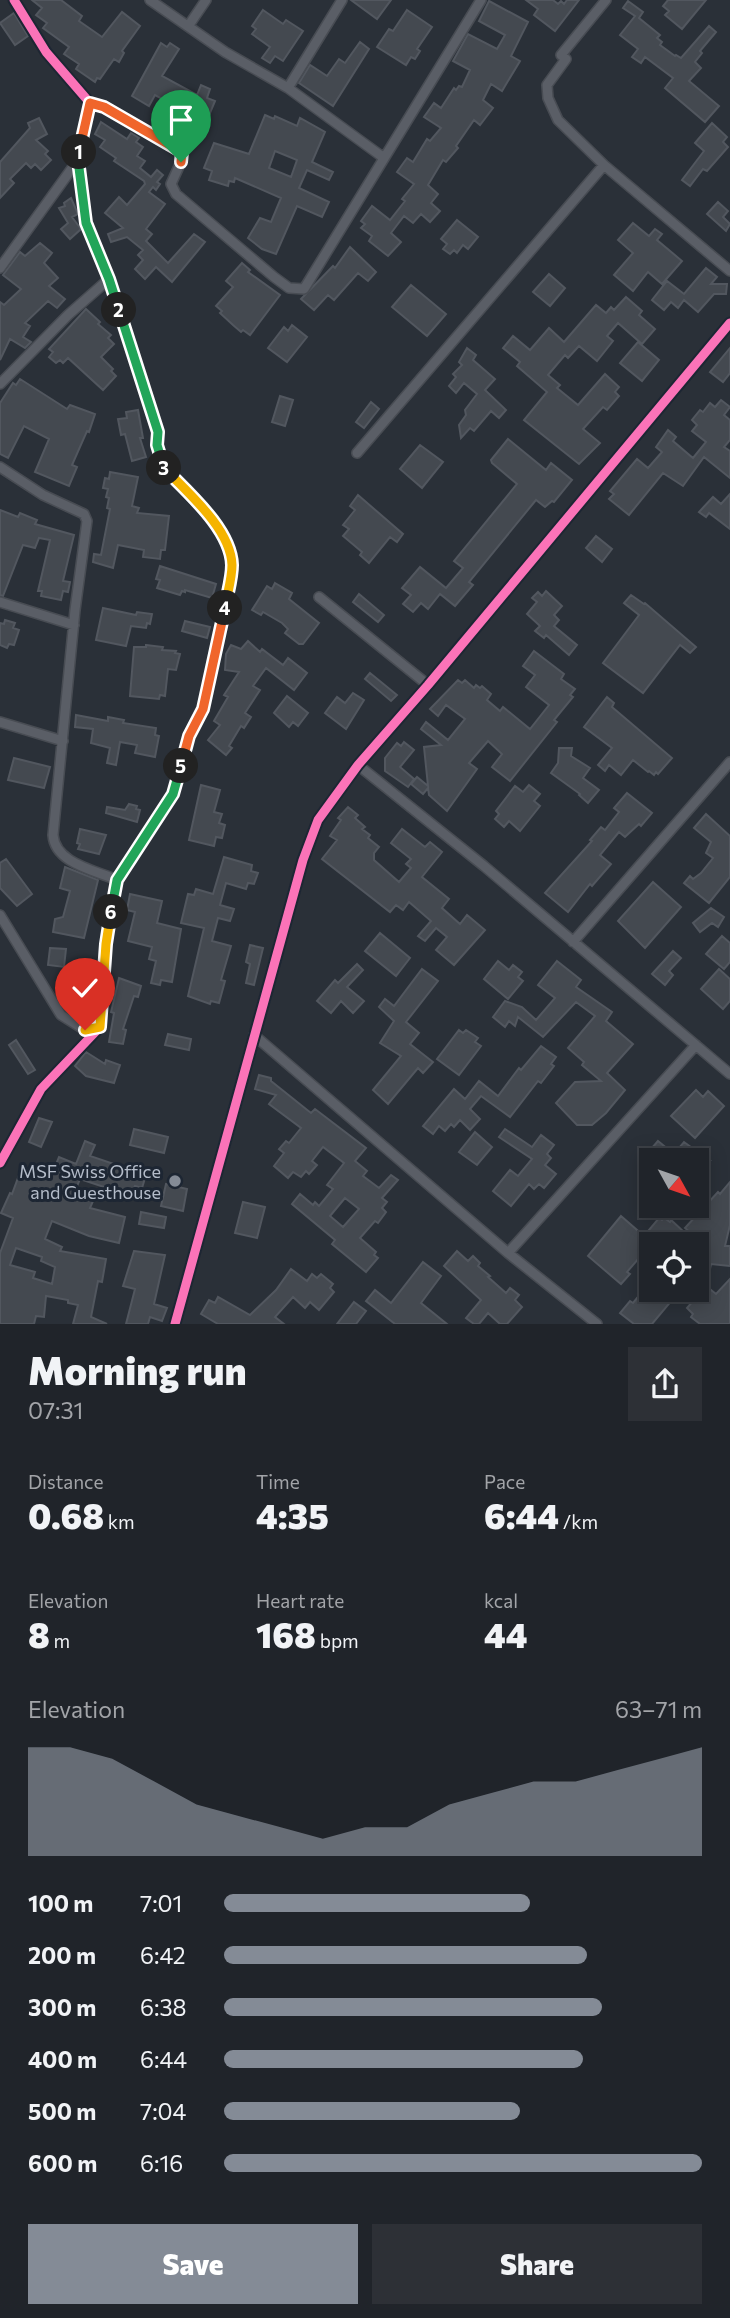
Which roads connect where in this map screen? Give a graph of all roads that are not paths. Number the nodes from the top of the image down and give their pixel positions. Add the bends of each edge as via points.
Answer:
1 (14, 0) edge
2 (150, 0) edge
3 (206, 0) edge
4 (342, 0) edge
5 (481, 0) edge
6 (606, 0) edge
7 (189, 26) junction
8 (288, 88) junction
9 (90, 103) junction
10 (384, 158) junction
11 (78, 160) junction
12 (604, 165) junction
13 (0, 268) edge
14 (730, 271) edge
15 (109, 279) junction
16 (730, 323) edge
17 (0, 384) edge
18 (356, 453) dead end
19 (0, 467) edge
20 (319, 597) dead end
21 (0, 602) edge
22 (74, 625) junction
23 (428, 685) junction
24 (0, 722) edge
25 (62, 741) junction
26 (730, 762) edge
27 (358, 765) junction
28 (117, 880) junction
29 (0, 915) edge
30 (573, 942) junction
31 (100, 1027) junction
32 (254, 1035) junction
33 (696, 1045) junction
34 (730, 1074) edge
35 (0, 1163) edge
36 (508, 1252) junction
37 (175, 1324) edge
38 (597, 1324) edge

1 - 9 street via 46,52
2 - 7 street
3 - 7 street
4 - 8 street
5 - 10 street
6 - 12 street via 561,55 566,60 547,85 558,120
7 - 8 street
8 - 10 street
9 - 10 street via 182,152 171,184 176,194 289,288 304,289
9 - 11 street
11 - 13 street
11 - 15 street via 86,223
12 - 14 street
12 - 18 street
15 - 17 street
15 - 28 street via 158,432 163,467 211,518 225,539 232,564 203,709 189,736 173,794
16 - 23 street
19 - 22 street via 84,514 87,521
20 - 23 street
21 - 22 street
22 - 25 street
23 - 27 street
24 - 25 street
25 - 28 street via 54,846 61,855
26 - 30 street
27 - 30 street
27 - 32 street via 332,799 303,860
28 - 31 street via 106,944
29 - 31 street via 61,1015 85,1030
30 - 33 street
31 - 35 street via 41,1089
32 - 36 street
32 - 37 street
33 - 34 street
33 - 36 street
36 - 38 street

